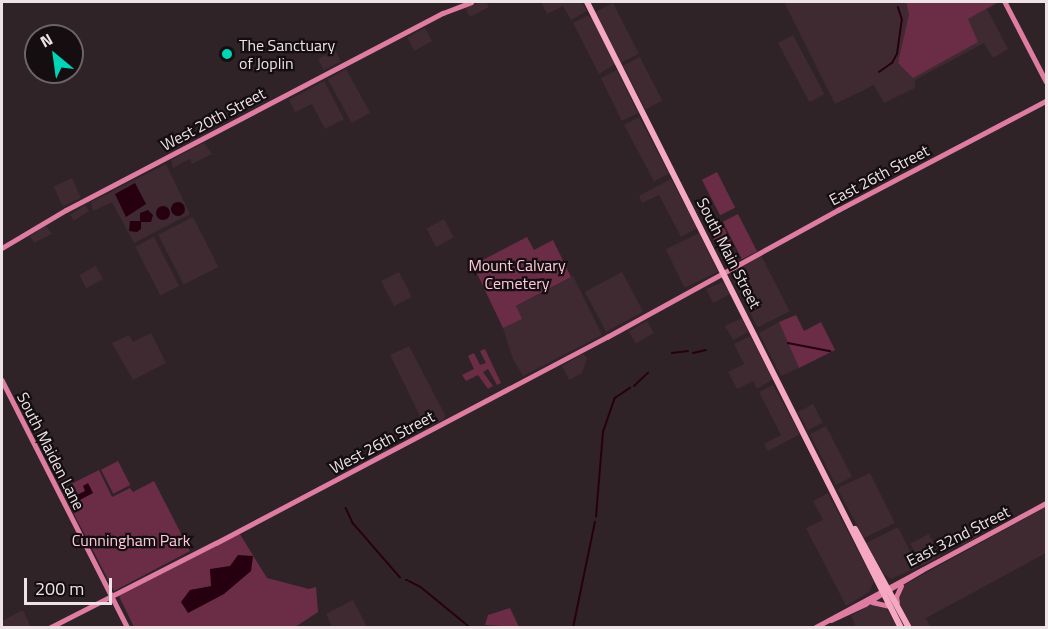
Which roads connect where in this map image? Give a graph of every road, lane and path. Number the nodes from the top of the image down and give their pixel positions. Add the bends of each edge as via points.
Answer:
1 (471, 2) edge
2 (587, 2) edge
3 (1005, 2) edge
4 (1047, 81) edge
5 (1047, 101) edge
6 (2, 248) edge
7 (724, 272) junction
8 (2, 380) edge
9 (1047, 503) edge
10 (922, 570) junction
11 (878, 576) junction
12 (898, 580) junction
13 (904, 582) junction
14 (885, 590) junction
15 (869, 596) junction
16 (112, 597) junction
17 (867, 603) junction
18 (894, 606) junction
19 (827, 621) junction
20 (49, 627) edge
21 (128, 627) edge
22 (814, 627) edge
23 (901, 627) edge
24 (909, 627) edge

1 - 6 main road, West 20th Street via 48,219
2 - 7 main road, South Main Street
3 - 4 main road
5 - 7 main road, East 26th Street
7 - 11 main road, South Main Street
7 - 16 main road, West 26th Street
8 - 16 main road, South Maiden Lane
9 - 10 main road, East 32nd Street
10 - 12 main road, East 32nd Street
10 - 13 main road
11 - 12 main road
11 - 14 main road, South Main Street
11 - 15 main road
12 - 14 main road, East 32nd Street
13 - 14 main road
13 - 18 main road
14 - 15 main road
14 - 17 main road
14 - 18 main road, South Main Street
15 - 19 main road
16 - 20 main road, West 26th Street
16 - 21 main road, South Maiden Lane
17 - 18 main road
17 - 19 main road
18 - 23 main road, South Main Street
18 - 24 main road, South Main Street
19 - 22 main road

